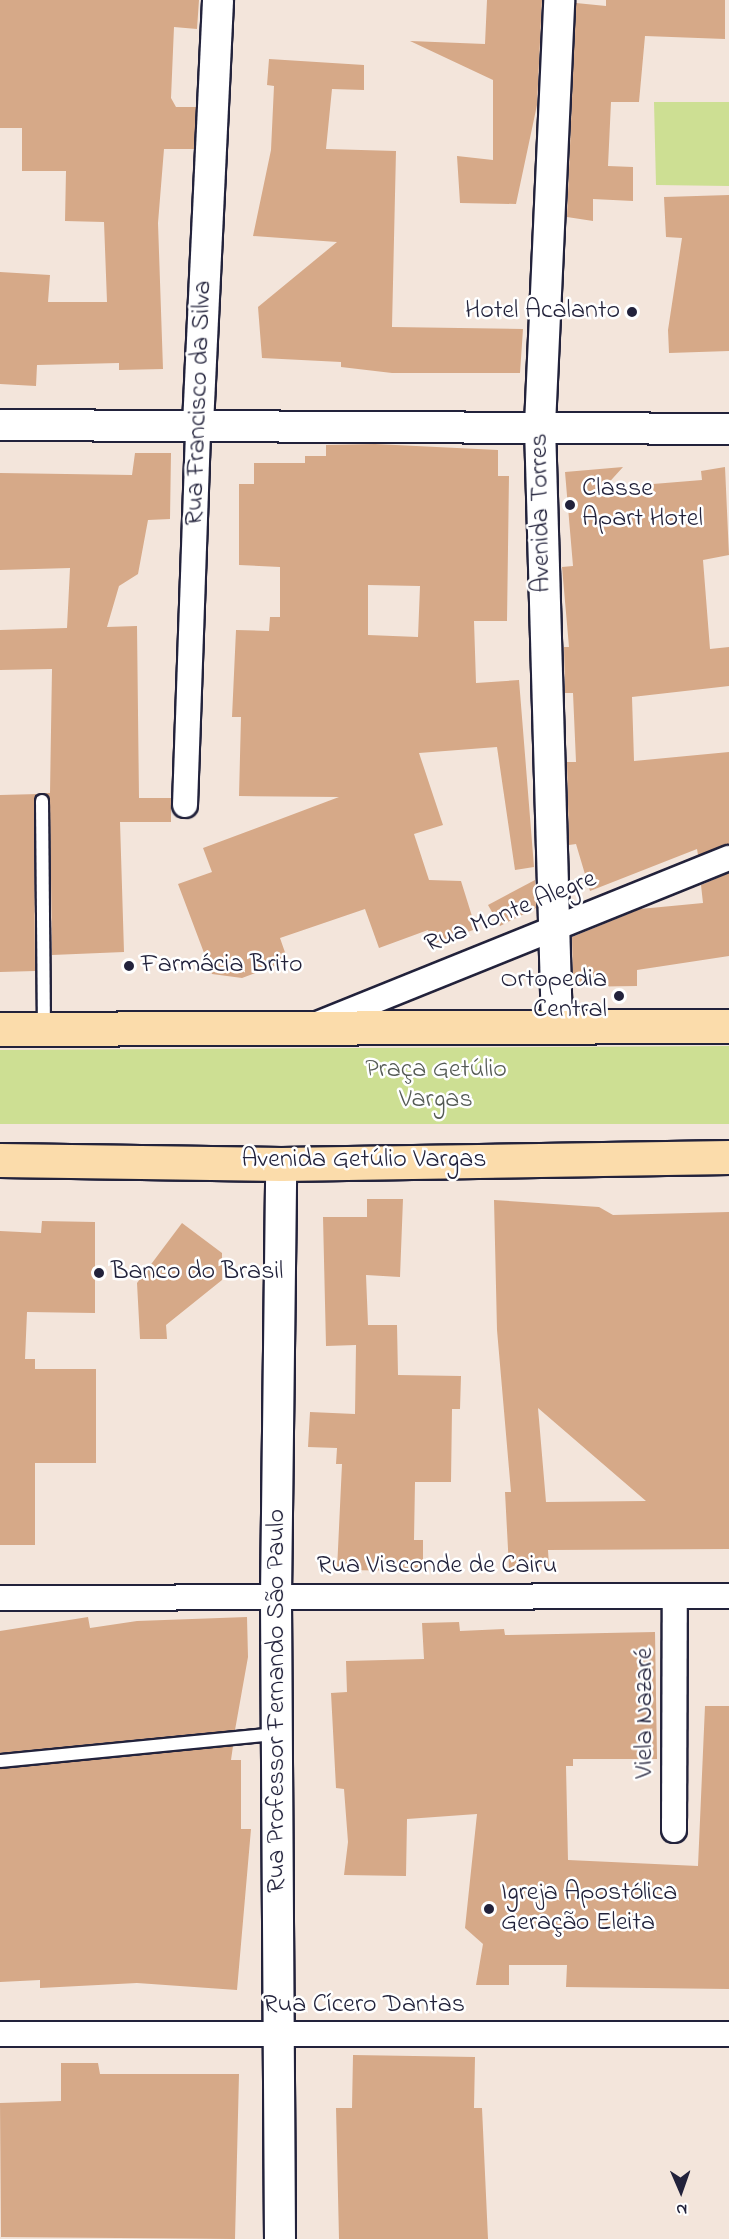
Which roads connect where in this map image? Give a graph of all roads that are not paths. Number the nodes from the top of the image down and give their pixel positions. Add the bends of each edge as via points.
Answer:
1 (218, 0) edge
2 (559, 0) edge
3 (0, 425) edge
4 (198, 425) junction
5 (540, 425) junction
6 (729, 429) edge
7 (42, 801) dead end
8 (185, 805) dead end
9 (729, 858) edge
10 (551, 926) junction
11 (315, 1025) junction
12 (729, 1026) edge
13 (557, 1027) junction
14 (0, 1029) edge
15 (44, 1029) junction
16 (729, 1157) edge
17 (0, 1160) edge
18 (280, 1164) junction
19 (276, 1594) junction
20 (675, 1596) junction
21 (729, 1596) edge
22 (0, 1598) edge
23 (280, 1733) junction
24 (0, 1761) edge
25 (674, 1830) dead end
26 (0, 2034) edge
27 (729, 2034) edge
28 (280, 2035) junction
29 (280, 2239) edge

1 - 4 street, Rua Francisco da Silva
2 - 5 street, Avenida Torres
3 - 4 street
4 - 5 street
4 - 8 street, Rua Francisco da Silva
5 - 6 street
5 - 10 street, Avenida Torres
7 - 15 lane
9 - 10 street, Rua Monte Alegre
10 - 11 street, Rua Monte Alegre
10 - 13 street, Avenida Torres
11 - 13 main road
11 - 15 main road
12 - 13 main road
14 - 15 main road
16 - 18 main road, Avenida Getúlio Vargas
17 - 18 main road, Avenida Getúlio Vargas
18 - 19 street, Rua Professor Fernando São Paulo
19 - 20 street, Rua Visconde de Cairu
19 - 22 street, Rua Visconde de Cairu
19 - 23 street, Rua Professor Fernando São Paulo
20 - 21 street, Rua Visconde de Cairu
20 - 25 street, Viela Nazaré
23 - 24 lane
23 - 28 street, Rua Professor Fernando São Paulo
26 - 28 street, Rua Cícero Dantas
27 - 28 street, Rua Cícero Dantas
28 - 29 street, Rua Professor Fernando São Paulo

